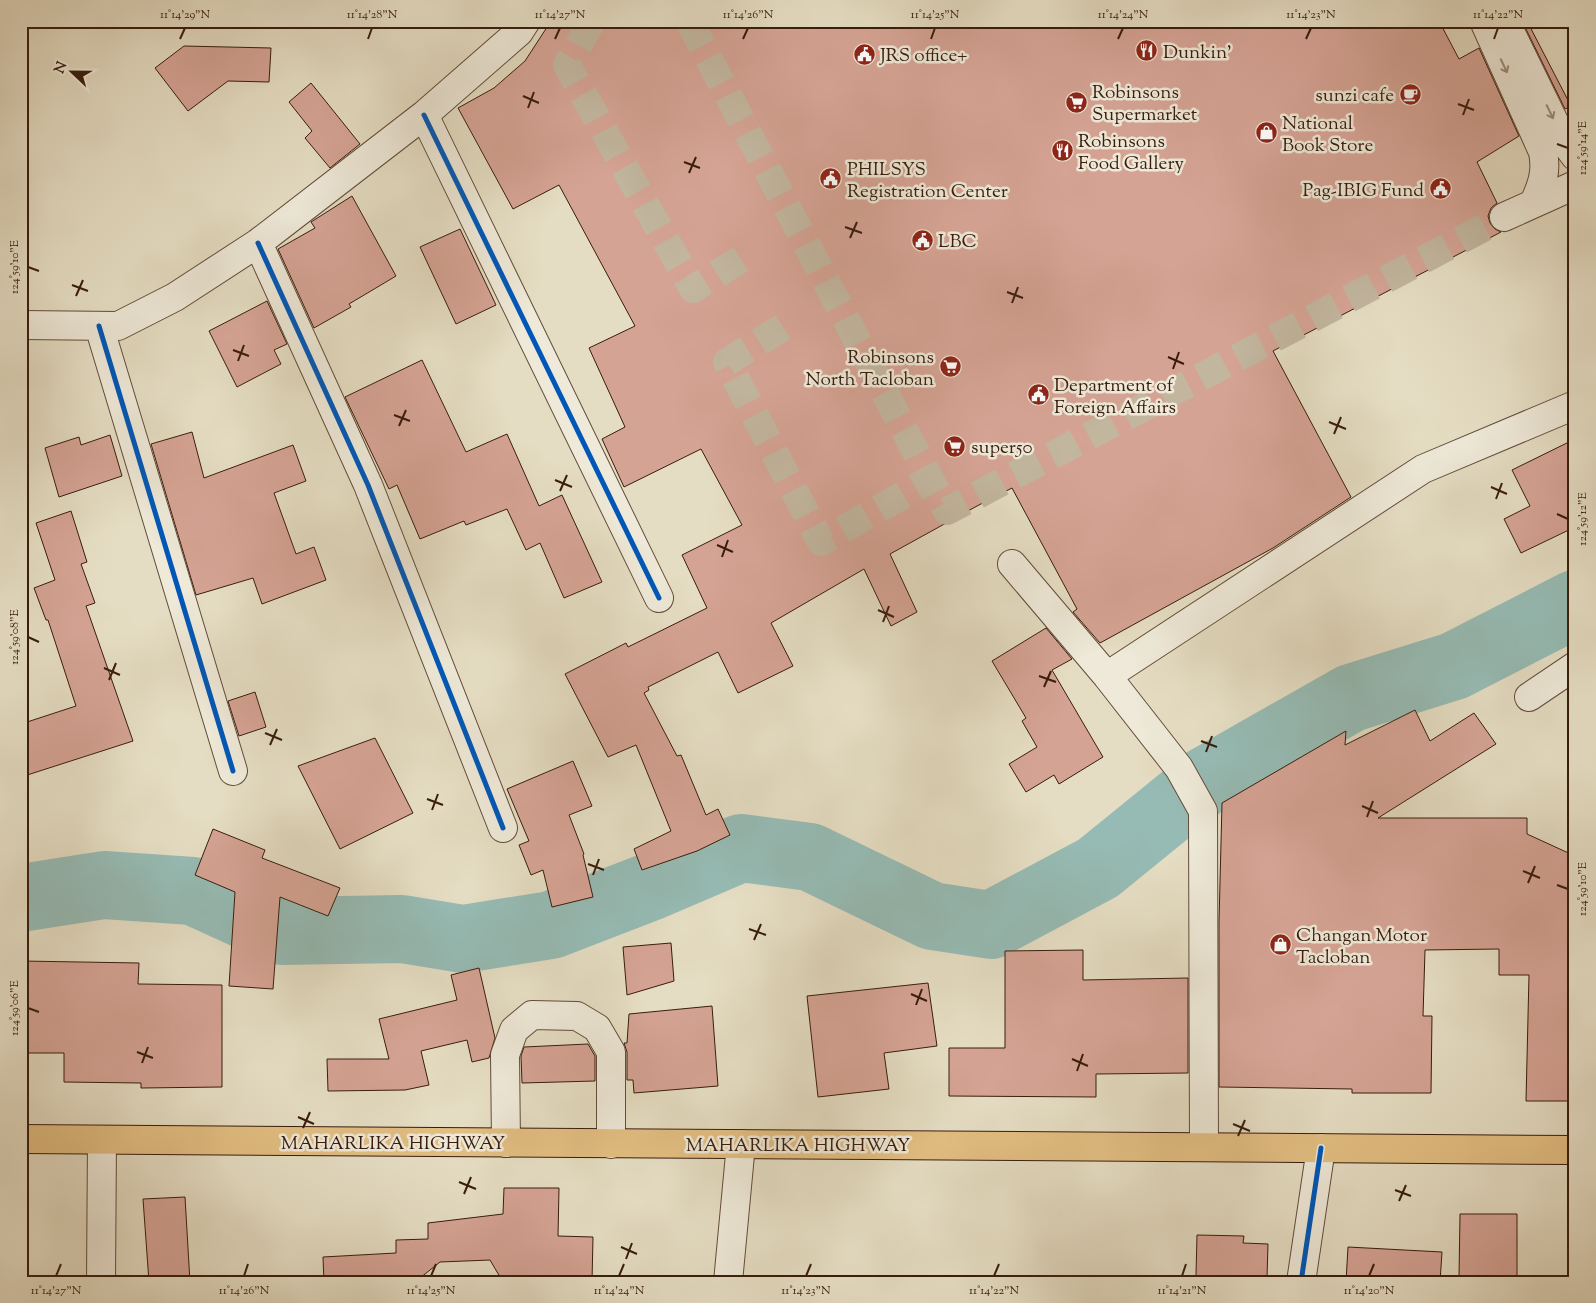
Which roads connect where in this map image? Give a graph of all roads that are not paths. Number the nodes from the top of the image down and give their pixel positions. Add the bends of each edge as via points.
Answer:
1 (526, 21) edge
2 (1484, 21) edge
3 (1505, 21) edge
4 (424, 115) junction
5 (1575, 156) edge
6 (1575, 185) edge
7 (1534, 203) junction
8 (1504, 217) tunnel mouth
9 (258, 243) junction
10 (21, 325) edge
11 (99, 326) junction
12 (1575, 405) edge
13 (1012, 564) dead end
14 (659, 598) dead end
15 (1575, 666) edge
16 (1107, 676) junction
17 (1529, 697) dead end
18 (233, 772) dead end
19 (503, 828) dead end
20 (21, 1139) edge
21 (102, 1140) junction
22 (506, 1143) junction
23 (611, 1144) junction
24 (741, 1144) junction
25 (1204, 1147) junction
26 (1321, 1148) junction
27 (1575, 1150) edge
28 (101, 1282) edge
29 (728, 1282) edge
30 (1301, 1282) edge

1 - 4 street via 519,32
2 -> 7 street via 1543,152 1546,165 1544,182
3 -> 5 street via 1563,140
4 - 9 street
4 - 14 street
6 - 7 street
7 - 8 street
9 - 11 street via 175,297 118,326
9 - 19 street via 368,484
10 - 11 street
11 - 18 street
12 - 16 street via 1423,469
13 - 16 street
15 - 17 street
16 - 25 street via 1178,768 1203,811
20 - 21 main road, MAHARLIKA HIGHWAY
21 - 22 main road, MAHARLIKA HIGHWAY
21 - 28 street
22 - 23 main road, MAHARLIKA HIGHWAY
22 - 23 street via 505,1054 514,1030 532,1015 577,1016 597,1028 610,1052
23 - 24 main road, MAHARLIKA HIGHWAY
24 - 25 main road, MAHARLIKA HIGHWAY
24 - 29 street
25 - 26 main road, MAHARLIKA HIGHWAY
26 - 27 main road, MAHARLIKA HIGHWAY
26 - 30 street

